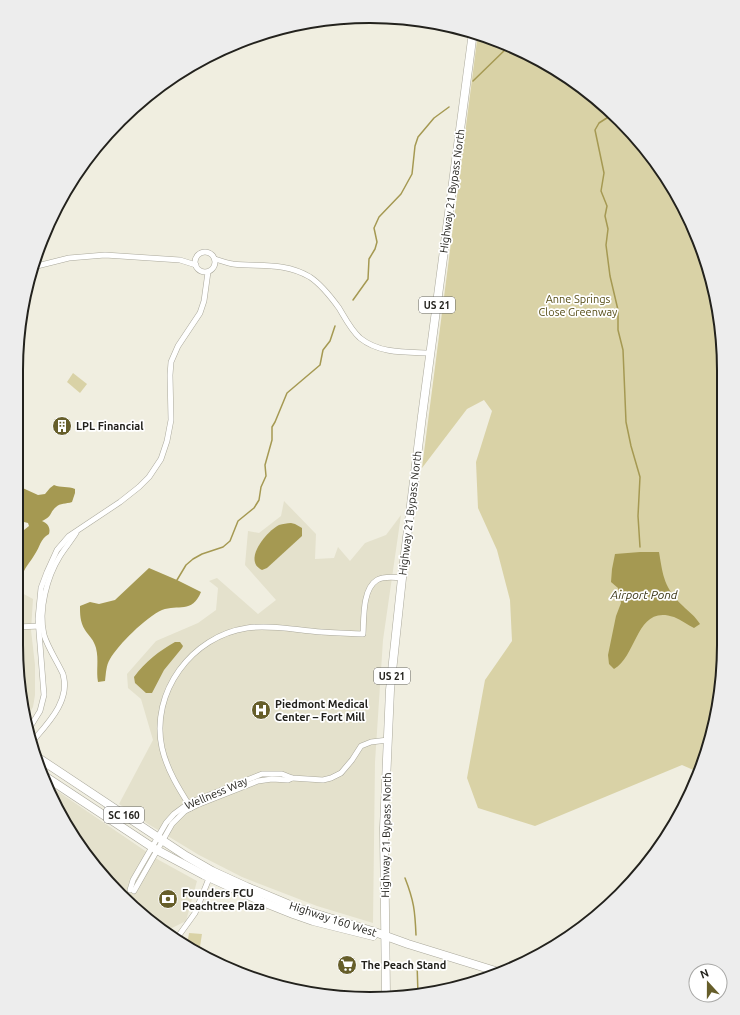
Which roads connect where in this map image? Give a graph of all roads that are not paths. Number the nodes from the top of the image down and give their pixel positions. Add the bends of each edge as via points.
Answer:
1 (472, 38) edge
2 (196, 258) junction
3 (215, 259) junction
4 (180, 260) junction
5 (231, 264) junction
6 (196, 265) junction
7 (39, 266) edge
8 (215, 266) junction
9 (205, 272) junction
10 (430, 353) junction
11 (402, 578) junction
12 (40, 626) junction
13 (23, 627) edge
14 (33, 724) edge
15 (36, 737) edge
16 (388, 740) junction
17 (43, 761) edge
18 (50, 779) edge
19 (189, 806) junction
20 (158, 844) junction
21 (211, 874) junction
22 (132, 890) dead end
23 (179, 935) edge
24 (386, 936) junction
25 (493, 970) edge
26 (386, 991) edge

1 - 10 main road, Highway 21 Bypass North / US 21
2 - 3 street via 201,253 208,252
2 - 4 street
2 - 6 street
3 - 5 street
3 - 8 street
4 - 6 street
4 - 7 street via 94,256 69,258
5 - 8 street
5 - 10 street via 281,266 303,274 324,289 360,337 378,349
6 - 9 street via 198,270
8 - 9 street via 211,271
9 - 12 street via 204,301 200,312 171,362 170,426 160,459 149,477 128,497 69,536 57,550 41,588 38,607
10 - 11 main road, Highway 21 Bypass North / US 21
11 - 16 main road, Highway 21 Bypass North / US 21 via 390,690
11 - 19 street via 389,577 377,580 368,589 363,634 272,627 248,628 217,638 186,661 163,703 160,734 169,769
12 - 13 street
12 - 14 street via 44,695 40,711
12 - 15 street via 58,662 64,680 64,695 56,712
16 - 19 street, Wellness Way via 365,743 336,777 323,780 292,778 248,782
16 - 24 main road, Highway 21 Bypass North / US 21 via 384,828
17 - 20 main road, Highway 160 West / SC 160
18 - 20 main road, Highway 160 West / SC 160
19 - 20 street, Wellness Way
20 - 21 main road, Highway 160 West / SC 160 via 186,856
20 - 22 street, Wellness Way
21 - 23 street via 195,913
21 - 24 main road, Highway 160 West / SC 160 via 297,908
24 - 25 main road, SC 160
24 - 26 main road, Highway 21 Bypass North / US 21

